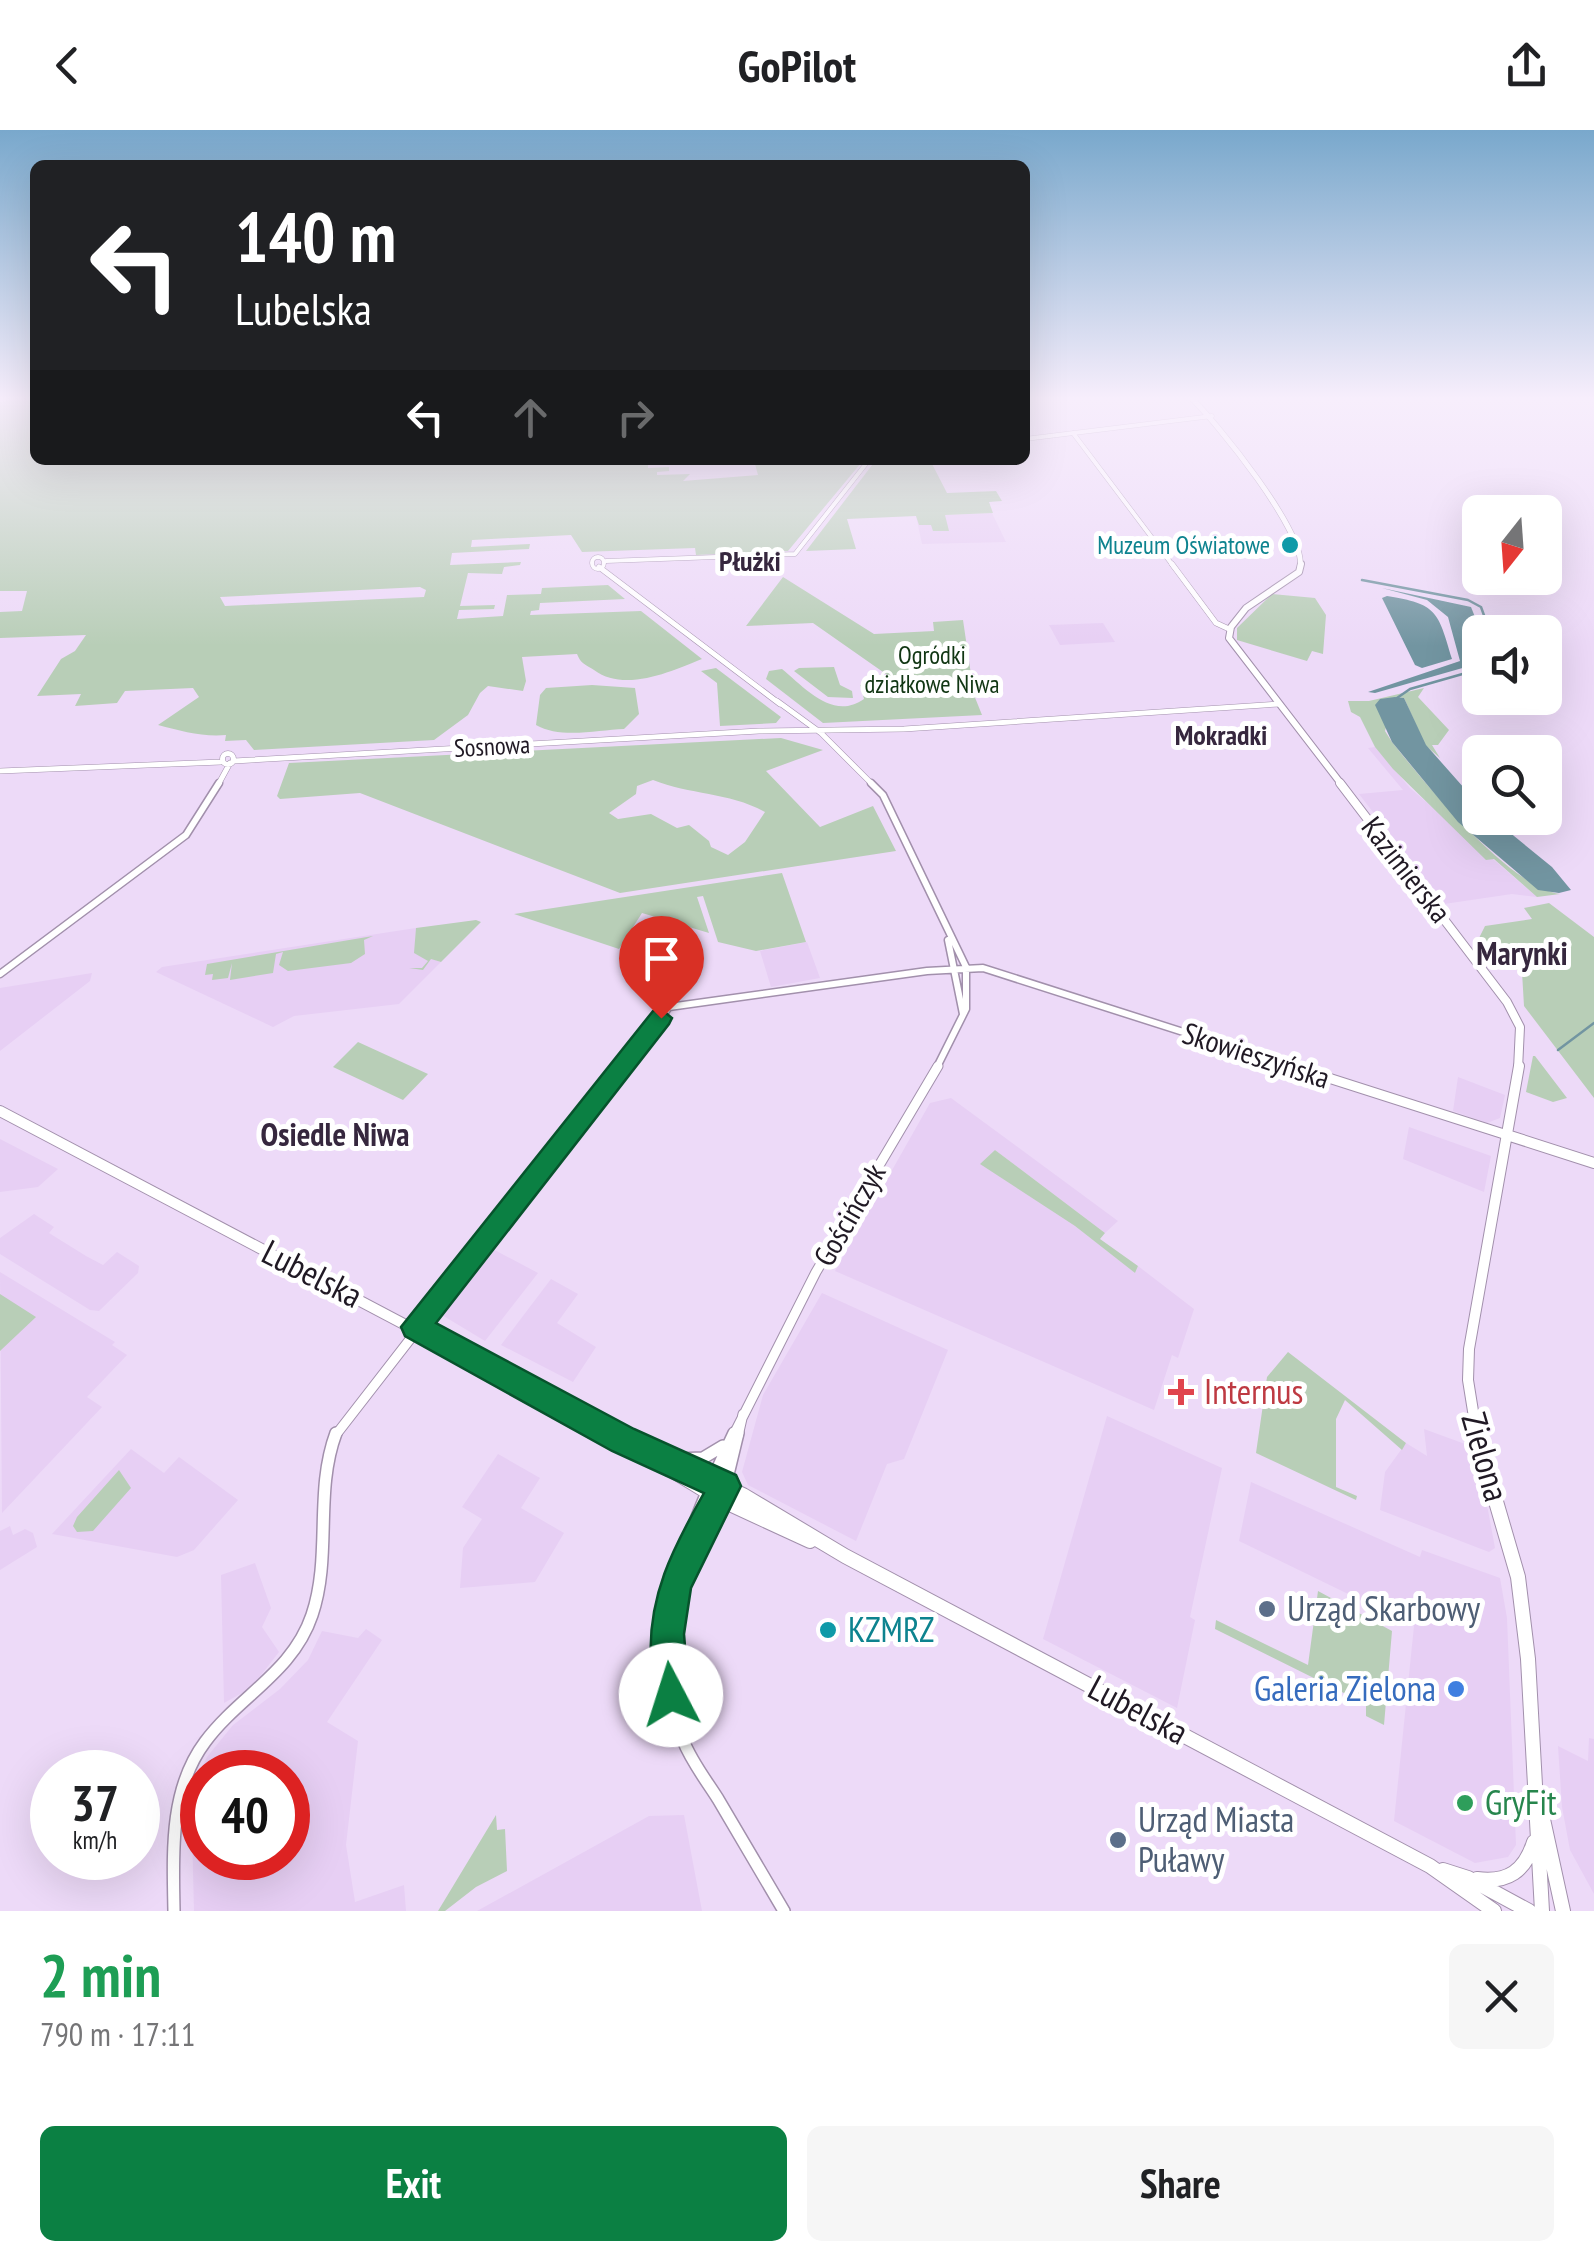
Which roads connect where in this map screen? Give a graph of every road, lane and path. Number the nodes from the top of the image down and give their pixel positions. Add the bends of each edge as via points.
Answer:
1 (850, 480) edge
2 (1109, 480) edge
3 (1256, 480) edge
4 (1230, 628) junction
5 (777, 700) junction
6 (1279, 704) junction
7 (799, 720) junction
8 (792, 730) junction
9 (904, 730) junction
10 (815, 731) junction
11 (844, 732) junction
12 (730, 734) junction
13 (835, 746) junction
14 (228, 761) junction
15 (852, 765) junction
16 (0, 771) edge
17 (961, 970) junction
18 (0, 974) edge
19 (0, 1111) edge
20 (1507, 1135) junction
21 (1594, 1163) edge
22 (415, 1327) junction
23 (744, 1414) junction
24 (729, 1439) junction
25 (623, 1440) junction
26 (668, 1459) junction
27 (716, 1485) junction
28 (844, 1556) joint
29 (1534, 1779) junction
30 (1536, 1835) junction
31 (1430, 1866) junction
32 (1468, 1878) junction
33 (174, 1911) edge
34 (784, 1911) edge
35 (1494, 1911) edge
36 (1529, 1911) edge
37 (1542, 1911) edge
38 (1563, 1911) edge

1 - 5 street via 795,554 604,564
2 - 4 street via 1215,620
3 - 4 main road via 1303,561 1296,575
4 - 6 main road, Kazimierska via 1230,641
5 - 7 street
5 - 10 street
6 - 9 street
6 - 20 main road, Kazimierska via 1513,1011 1522,1047
7 - 8 street
7 - 10 street
8 - 10 street, Sosnowa
8 - 12 street, Sosnowa
9 - 10 street
9 - 11 street
10 - 11 street
10 - 12 street, Sosnowa
10 - 13 street
10 - 15 street
11 - 13 street
12 - 14 street, Sosnowa
13 - 15 street
14 - 16 street, Sosnowa
14 - 18 street via 186,835
15 - 17 street via 895,814
17 - 20 street, Skowieszyńska via 1004,976
17 - 22 street, Skowieszyńska via 669,1008
17 - 23 street, Gościńczyk via 969,1001 962,1018 770,1352
19 - 22 main road, Lubelska
20 - 21 main road
20 - 29 main road, Zielona via 1466,1386 1475,1439 1517,1571
22 - 25 main road, Lubelska
22 - 33 street via 334,1436 321,1578 307,1630 283,1668 207,1738 184,1776 173,1820
23 - 24 street, Gościńczyk
23 - 27 street, Gościńczyk
24 - 26 street via 711,1456
24 - 27 street, Gościńczyk
25 - 26 main road, Lubelska
25 - 27 main road, Lubelska
26 - 27 main road, Lubelska
27 - 28 main road, Lubelska
27 - 34 street via 682,1563 667,1634 674,1715 694,1762
28 - 31 main road, Lubelska
29 - 30 main road, Zielona
29 - 38 main road, Zielona
30 - 32 main road via 1516,1876
30 - 37 main road, Zielona
31 - 32 main road, Lubelska
31 - 35 main road, Lubelska
32 - 36 main road, Lubelska

